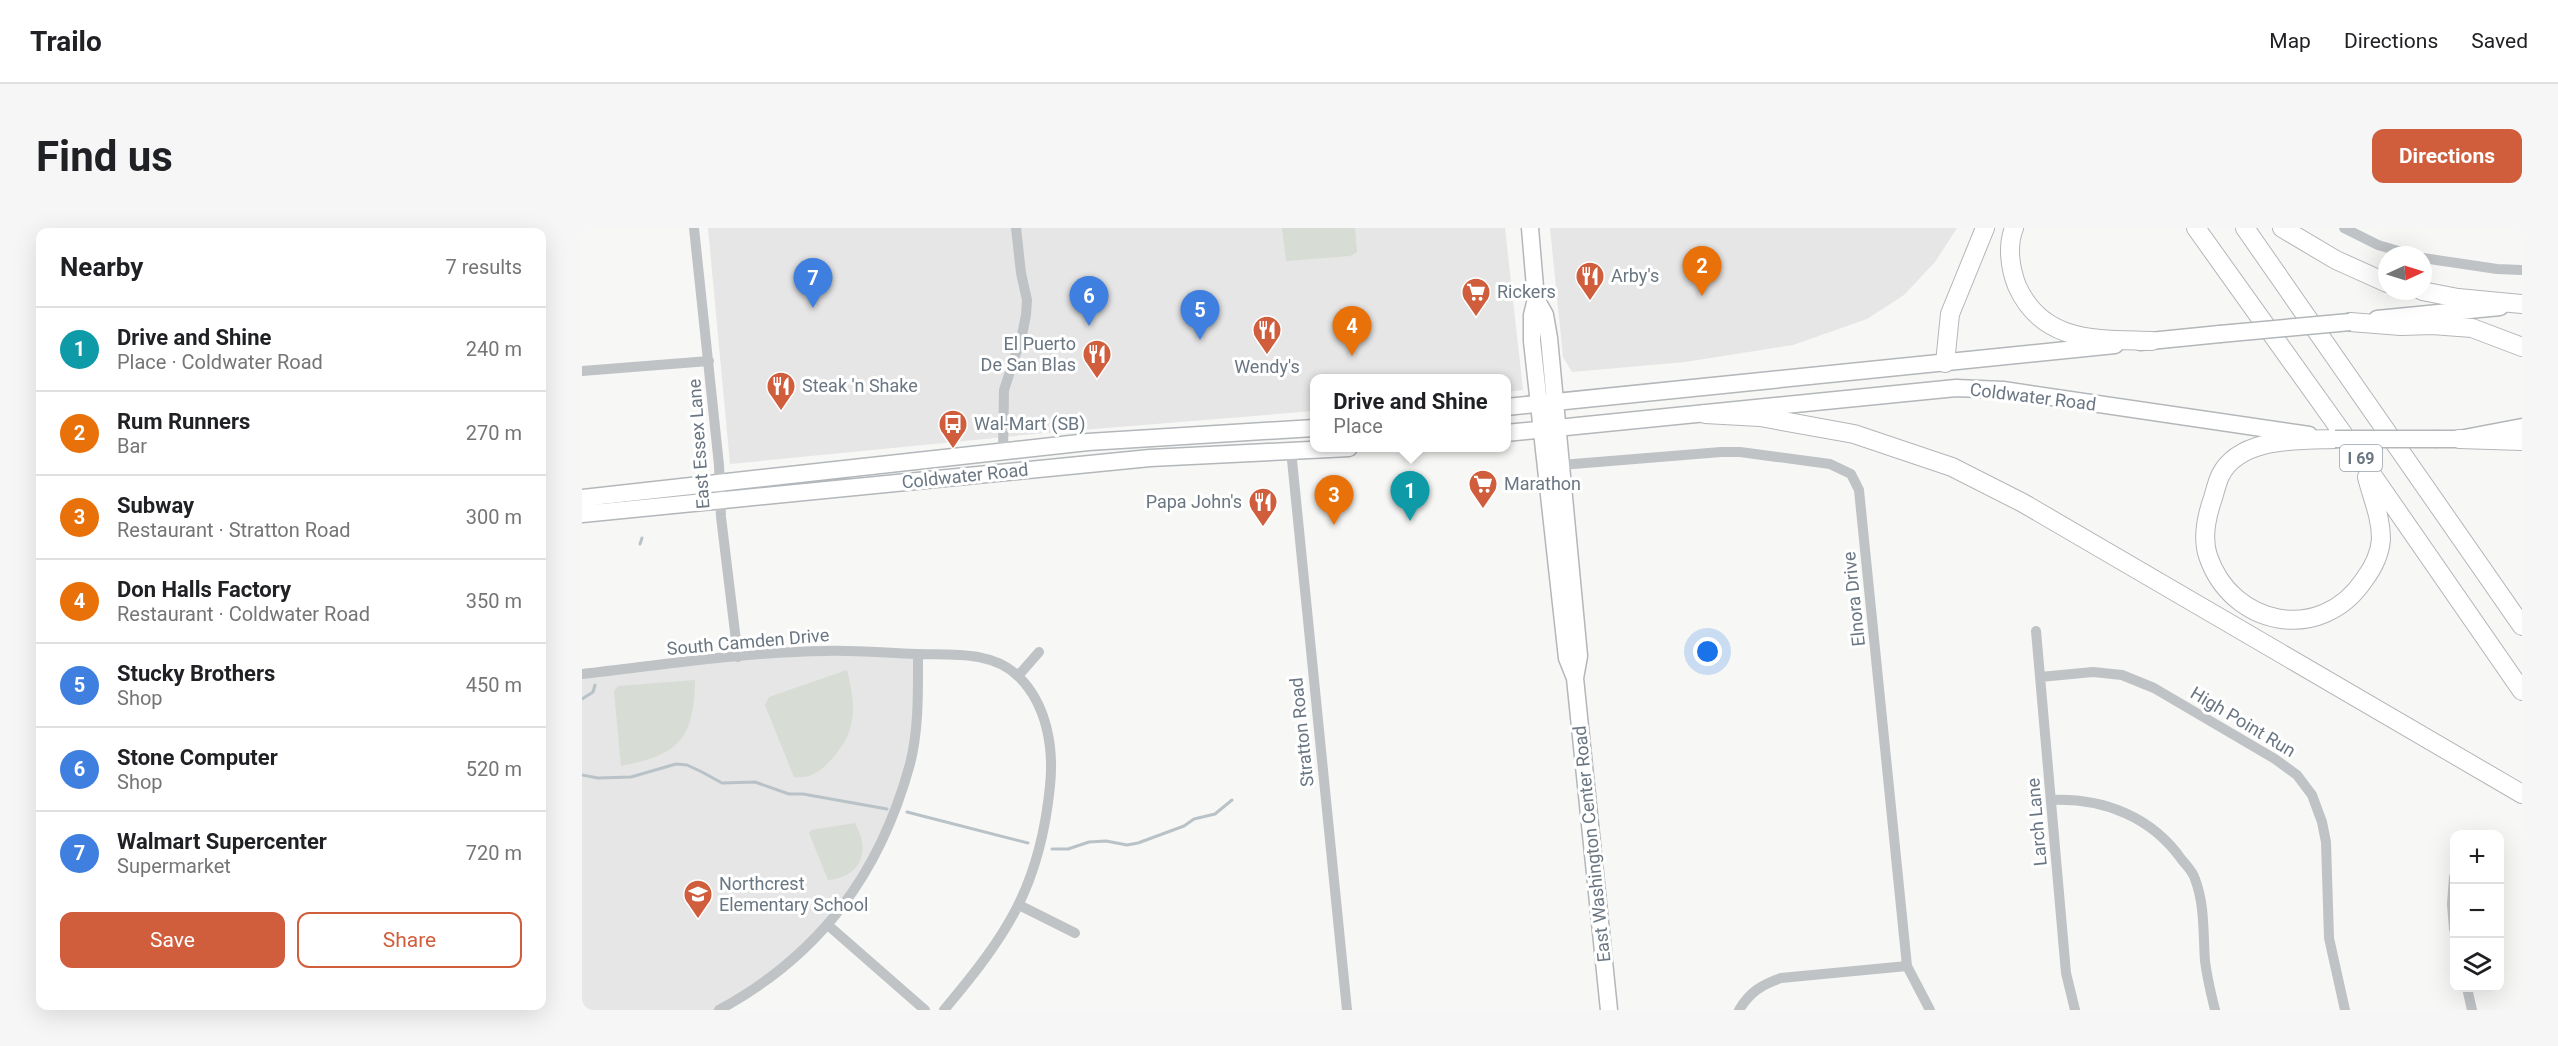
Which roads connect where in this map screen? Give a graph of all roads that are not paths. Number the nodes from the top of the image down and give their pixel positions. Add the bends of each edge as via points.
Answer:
1 (694, 228) edge
2 (1017, 228) edge
3 (1530, 228) edge
4 (1985, 228) edge
5 (2014, 228) edge
6 (2196, 228) edge
7 (2245, 228) edge
8 (2282, 228) edge
9 (2344, 228) edge
10 (2381, 246) edge
11 (2432, 259) edge
12 (2522, 270) edge
13 (2378, 279) edge
14 (2432, 293) edge
15 (2522, 304) edge
16 (2350, 322) junction
17 (2152, 341) junction
18 (2522, 347) edge
19 (709, 361) junction
20 (1945, 363) junction
21 (582, 371) edge
22 (1547, 403) junction
23 (1511, 407) edge
24 (1705, 414) junction
25 (2522, 428) edge
26 (1310, 429) edge
27 (1549, 429) junction
28 (1289, 430) junction
29 (1511, 433) edge
30 (2290, 437) junction
31 (2335, 439) joint
32 (2459, 439) junction
33 (1310, 441) edge
34 (2522, 441) edge
35 (1088, 442) junction
36 (1310, 449) edge
37 (1291, 450) junction
38 (1003, 451) junction
39 (1210, 454) junction
40 (926, 460) junction
41 (2364, 463) junction
42 (1561, 465) junction
43 (1005, 472) junction
44 (795, 473) junction
45 (720, 482) junction
46 (908, 482) junction
47 (870, 486) junction
48 (582, 498) edge
49 (721, 500) junction
50 (606, 512) junction
51 (582, 514) edge
52 (2483, 570) junction
53 (2522, 604) edge
54 (2522, 626) edge
55 (2036, 631) dead end
56 (1039, 652) dead end
57 (918, 654) junction
58 (738, 657) junction
59 (582, 674) edge
60 (1018, 676) junction
61 (2040, 677) junction
62 (1575, 678) junction
63 (2522, 691) edge
64 (2522, 794) edge
65 (2052, 800) junction
66 (1019, 905) junction
67 (829, 926) junction
68 (1075, 933) dead end
69 (1907, 966) junction
70 (2469, 992) edge
71 (719, 1010) edge
72 (925, 1010) edge
73 (944, 1010) edge
74 (1347, 1010) edge
75 (1609, 1010) edge
76 (1739, 1010) edge
77 (1930, 1010) edge
78 (2075, 1010) edge
79 (2215, 1010) edge
80 (2344, 1010) edge
81 (2472, 1010) edge

1 - 19 street, East Essex Lane
2 - 38 street via 1027,300 1023,335 1004,390
3 - 22 main road, East Washington Center Road via 1536,299 1532,340
4 - 20 highway via 1950,314
5 - 17 highway via 2010,239 2012,273 2038,318 2061,332 2092,339
6 - 41 highway, I 69
7 - 52 highway, I 69
8 - 13 highway
9 - 10 street
11 - 12 street
14 - 15 highway
15 - 16 main road, Coldwater Road
16 - 17 main road, Coldwater Road, bridge
16 - 18 highway via 2472,328
17 - 20 main road, Coldwater Road
19 - 21 street
19 - 45 street, East Essex Lane
20 - 22 main road, Coldwater Road
22 - 23 main road, Coldwater Road
22 - 27 main road, East Washington Center Road
24 - 27 main road, Coldwater Road
24 - 30 main road, Coldwater Road via 1956,388 2003,390
24 - 64 highway via 1760,417 1854,434 1952,467 2023,503
25 - 32 main road
26 - 28 main road, Coldwater Road
27 - 29 main road, Coldwater Road
27 - 42 main road, East Washington Center Road
27 - 62 main road, East Washington Center Road via 1567,658
28 - 35 main road, Coldwater Road
28 - 39 main road via 1280,437 1216,448
30 - 31 highway
30 - 41 highway via 2250,449 2234,461 2220,475 2206,519 2207,554 2221,584 2239,603 2262,616 2286,621 2312,618 2339,607 2374,567 2381,541 2379,513
31 - 32 main road, bridge
32 - 34 highway
33 - 37 main road
35 - 38 main road, Coldwater Road
35 - 43 main road via 1081,450 1019,464
36 - 37 main road, Coldwater Road
37 - 39 main road, Coldwater Road
37 - 74 street, Stratton Road
38 - 40 main road, Coldwater Road
38 - 46 main road via 993,461 940,470
39 - 43 main road, Coldwater Road
40 - 44 main road, Coldwater Road
40 - 47 main road via 922,467 881,477
41 - 63 highway, I 69
42 - 62 main road, East Washington Center Road via 1580,657
42 - 69 street, Elnora Drive via 1721,452 1830,464 1851,474 1859,490
43 - 46 main road, Coldwater Road
44 - 45 main road, Coldwater Road
44 - 49 main road via 788,480 730,493
45 - 48 main road, Coldwater Road
45 - 49 street, East Essex Lane
45 - 50 main road via 705,493 643,499
46 - 47 main road, Coldwater Road
47 - 49 main road, Coldwater Road
49 - 50 main road, Coldwater Road
49 - 58 street, East Essex Lane
50 - 51 main road, Coldwater Road
52 - 53 highway
52 - 54 highway, I 69
55 - 61 street, Larch Lane
56 - 60 street
57 - 58 street, South Camden Drive via 825,651
57 - 60 street, South Camden Drive via 957,654 992,660
57 - 67 street via 918,698 910,762 886,833 858,886
58 - 59 street, South Camden Drive
60 - 66 street via 1036,700 1048,731 1051,776 1046,824 1034,873
61 - 65 street, Larch Lane
61 - 80 street, High Point Run via 2093,672 2122,675 2154,688 2297,776 2312,795 2322,822 2329,938
62 - 75 main road, East Washington Center Road
65 - 78 street, Larch Lane via 2066,973
65 - 79 street via 2102,804 2134,817 2168,840 2195,878
66 - 68 street
66 - 73 street via 985,961
67 - 71 street via 781,970
67 - 72 street
69 - 76 street via 1781,978 1762,984
69 - 77 street, Elnora Drive
70 - 81 street

